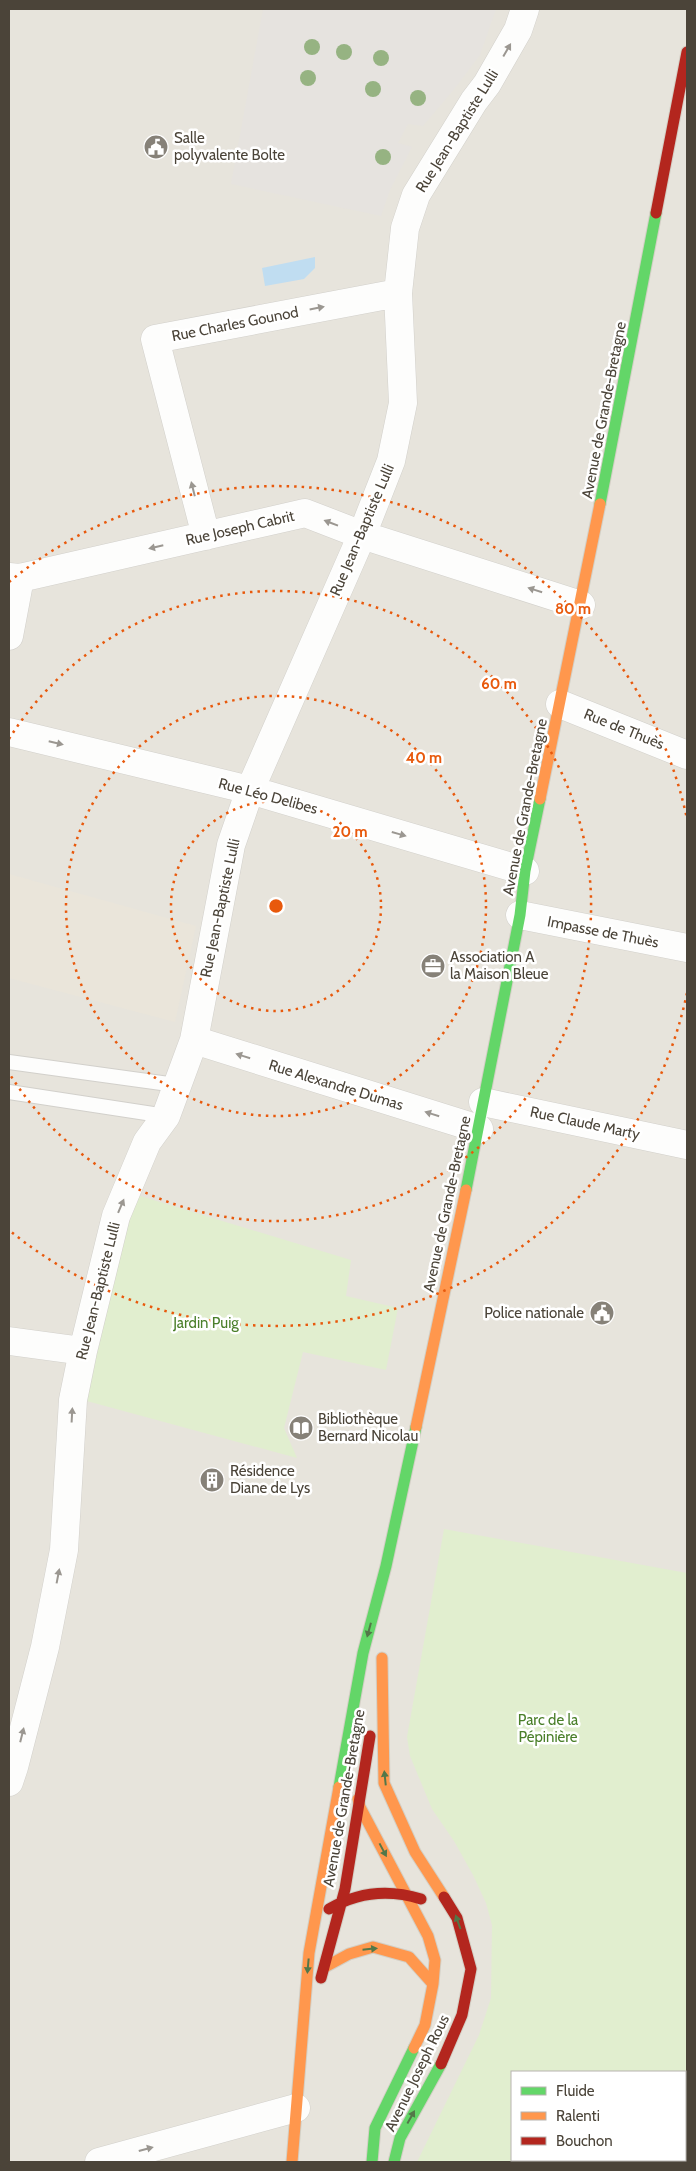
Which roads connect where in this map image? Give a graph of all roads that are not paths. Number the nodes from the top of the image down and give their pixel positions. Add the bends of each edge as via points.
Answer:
1 (525, 9) edge
2 (687, 52) edge
3 (398, 293) junction
4 (362, 535) junction
5 (206, 536) junction
6 (14, 577) edge
7 (581, 605) junction
8 (9, 636) edge
9 (560, 704) junction
10 (9, 732) edge
11 (687, 755) edge
12 (250, 790) junction
13 (525, 871) junction
14 (520, 915) junction
15 (687, 948) edge
16 (194, 1040) junction
17 (9, 1062) edge
18 (176, 1085) junction
19 (9, 1092) edge
20 (484, 1102) junction
21 (166, 1116) junction
22 (479, 1129) junction
23 (687, 1145) edge
24 (9, 1341) edge
25 (83, 1351) junction
26 (386, 1566) junction
27 (384, 1621) dead end
28 (382, 1654) joint
29 (347, 1748) junction
30 (9, 1782) edge
31 (360, 1807) junction
32 (407, 1894) junction
33 (341, 1901) junction
34 (432, 1910) dead end
35 (316, 1918) junction
36 (458, 1958) dead end
37 (325, 1967) junction
38 (470, 1969) junction
39 (434, 1984) junction
40 (303, 2029) junction
41 (296, 2108) junction
42 (99, 2162) edge
43 (292, 2162) edge
44 (372, 2162) edge
45 (394, 2162) edge

3 -> 1 street, Rue Jean-Baptiste Lulli via 405,228 416,195 487,84 518,30
2 - 7 main road, Avenue de Grande-Bretagne
3 - 4 street, Rue Jean-Baptiste Lulli via 403,403 392,461
5 -> 3 street, Rue Charles Gounod via 154,339
4 -> 5 street, Rue Joseph Cabrit via 305,513
7 -> 4 street, Rue Joseph Cabrit
4 - 12 street, Rue Jean-Baptiste Lulli
5 -> 6 street, Rue Joseph Cabrit
6 - 8 street
7 - 9 main road, Avenue de Grande-Bretagne
9 - 11 street, Rue de Thuès
9 - 13 main road, Avenue de Grande-Bretagne
10 -> 12 street, Rue Léo Delibes
12 -> 13 street, Rue Léo Delibes
12 - 16 street, Rue Jean-Baptiste Lulli via 231,845
13 - 14 main road, Avenue de Grande-Bretagne
14 - 15 street, Impasse de Thuès
14 - 20 main road, Avenue de Grande-Bretagne
16 - 18 street, Rue Jean-Baptiste Lulli
22 -> 16 street, Rue Alexandre Dumas
17 - 18 lane
18 - 21 street, Rue Jean-Baptiste Lulli
19 - 21 lane
20 - 22 main road, Avenue de Grande-Bretagne
20 - 23 street, Rue Claude Marty
25 -> 21 street, Rue Jean-Baptiste Lulli via 116,1216 147,1142
22 - 26 main road, Avenue de Grande-Bretagne
24 - 25 street
30 -> 25 street, Rue Jean-Baptiste Lulli via 45,1647 64,1550 73,1400
26 - 27 main road, Avenue de Grande-Bretagne
26 -> 29 main road, Avenue de Grande-Bretagne via 363,1653
28 - 31 main road, Avenue de Grande-Bretagne
38 -> 28 main road, Avenue Joseph Rous via 457,1918 415,1852 384,1783
29 - 31 main road
29 - 35 main road, Avenue de Grande-Bretagne
31 -> 32 main road
31 - 33 main road, Avenue de Grande-Bretagne
32 - 33 main road via 370,1894
32 - 34 main road via 428,1901
32 - 39 main road via 428,1936 435,1960
33 - 35 main road
33 - 37 main road, Avenue de Grande-Bretagne
35 -> 40 main road, Avenue de Grande-Bretagne
36 - 38 main road
37 -> 39 main road via 349,1954 373,1947 408,1957
37 - 40 main road, Avenue de Grande-Bretagne
45 -> 38 main road, Avenue Joseph Rous via 400,2138 442,2062 462,2015
39 - 44 main road via 425,2025 375,2128
40 - 41 main road, Avenue de Grande-Bretagne
42 -> 41 street
41 - 43 main road, Avenue de Grande-Bretagne

